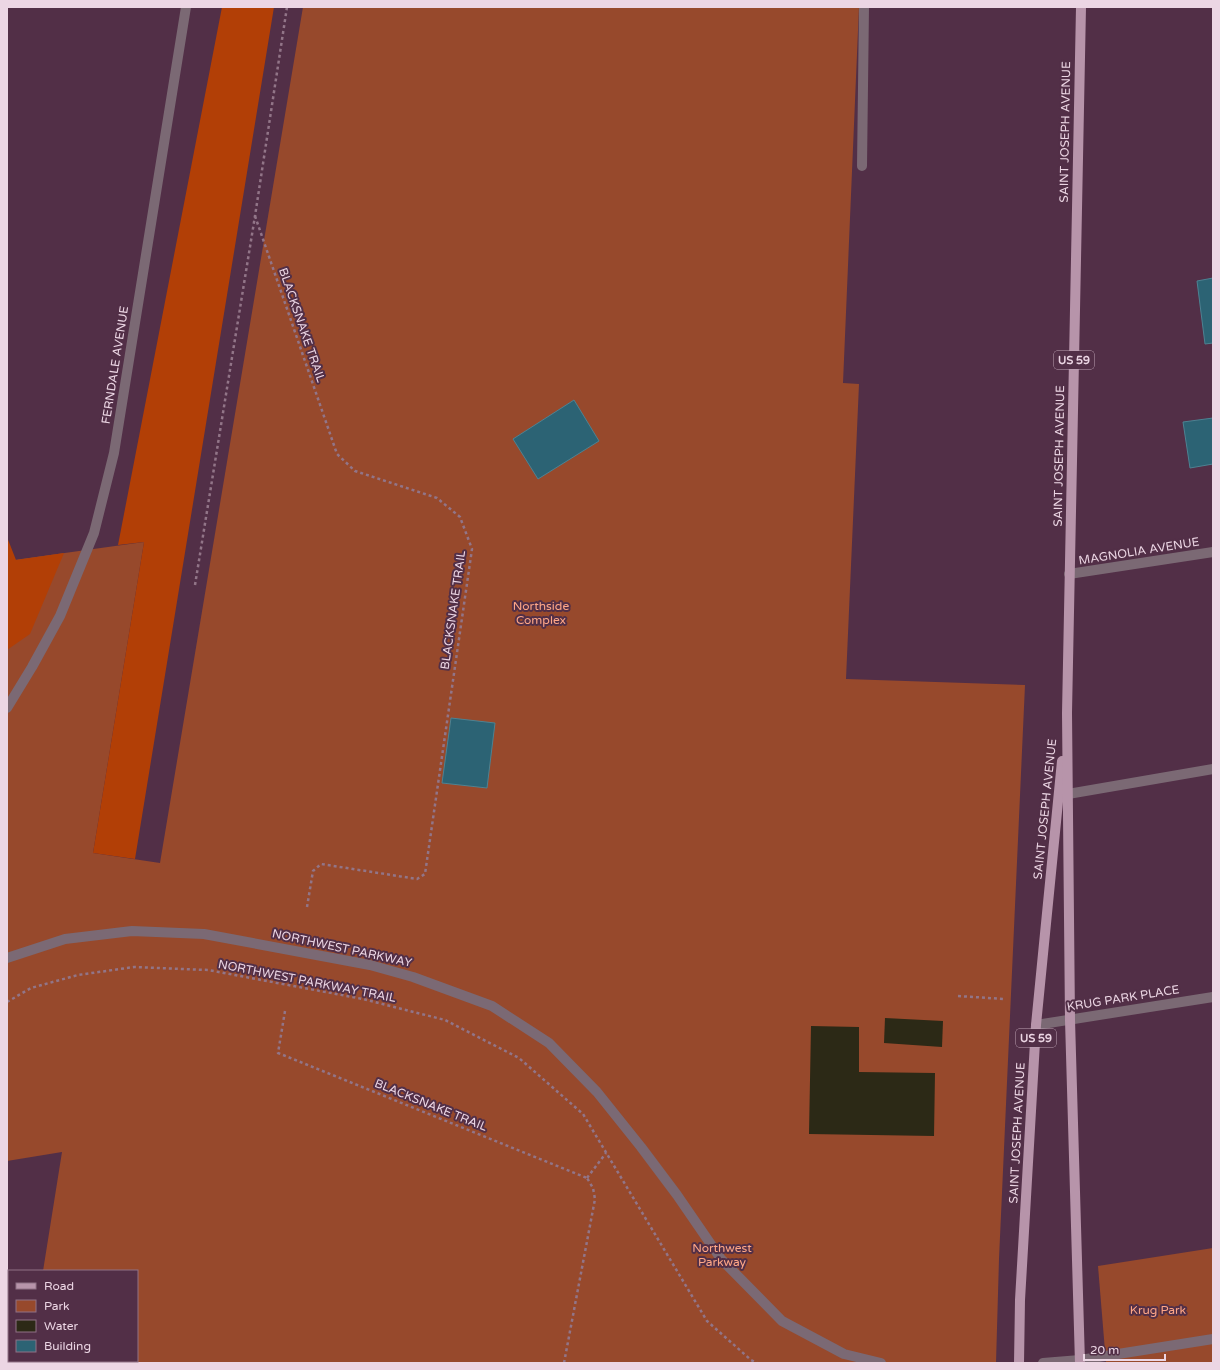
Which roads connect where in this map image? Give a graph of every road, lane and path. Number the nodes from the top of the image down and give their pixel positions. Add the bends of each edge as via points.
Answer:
1 (186, 7) edge
2 (287, 7) edge
3 (864, 7) edge
4 (1081, 7) edge
5 (862, 166) dead end
6 (255, 216) junction
7 (1213, 552) edge
8 (1069, 574) junction
9 (195, 585) dead end
10 (7, 708) edge
11 (1067, 713) junction
12 (1213, 769) edge
13 (1068, 794) junction
14 (307, 906) dead end
15 (7, 958) edge
16 (958, 996) dead end
17 (1213, 997) edge
18 (1004, 999) dead end
19 (7, 1002) edge
20 (285, 1011) dead end
21 (1070, 1020) junction
22 (1036, 1025) junction
23 (606, 1153) junction
24 (588, 1178) junction
25 (1213, 1339) edge
26 (1080, 1361) edge
27 (564, 1363) edge
28 (757, 1363) edge
29 (881, 1363) edge
30 (1019, 1363) edge
31 (1043, 1363) edge

1 - 10 street, FERNDALE AVENUE via 116,445 94,533 60,616
2 - 6 path, BLACKSNAKE TRAIL
3 - 5 street
4 - 8 main road, SAINT JOSEPH AVENUE / US 59
6 - 9 path, BLACKSNAKE TRAIL
6 - 14 path, BLACKSNAKE TRAIL via 337,454 356,472 437,498 460,517 472,549 425,874 417,879 322,864 313,871
7 - 8 street, MAGNOLIA AVENUE
8 - 11 main road, SAINT JOSEPH AVENUE / US 59
11 - 13 main road, SAINT JOSEPH AVENUE / US 59
11 - 22 main road, SAINT JOSEPH AVENUE / US 59
12 - 13 street
13 - 21 main road, SAINT JOSEPH AVENUE / US 59
15 - 29 street, NORTHWEST PARKWAY via 65,939 132,931 204,934 414,977 492,1006 548,1043 597,1092 646,1153 721,1259 782,1321 844,1354
16 - 18 path
17 - 21 street, KRUG PARK PLACE
19 - 23 path, NORTHWEST PARKWAY TRAIL via 31,988 71,977 134,967 208,970 363,999 444,1020 519,1058 583,1114
20 - 24 path, BLACKSNAKE TRAIL via 278,1053
21 - 22 street, KRUG PARK PLACE
21 - 26 main road, SAINT JOSEPH AVENUE / US 59
22 - 30 main road, SAINT JOSEPH AVENUE / US 59 via 1020,1292
23 - 24 path
23 - 28 path, NORTHWEST PARKWAY TRAIL via 707,1321
24 - 27 path via 595,1199
25 - 26 street
26 - 31 street

